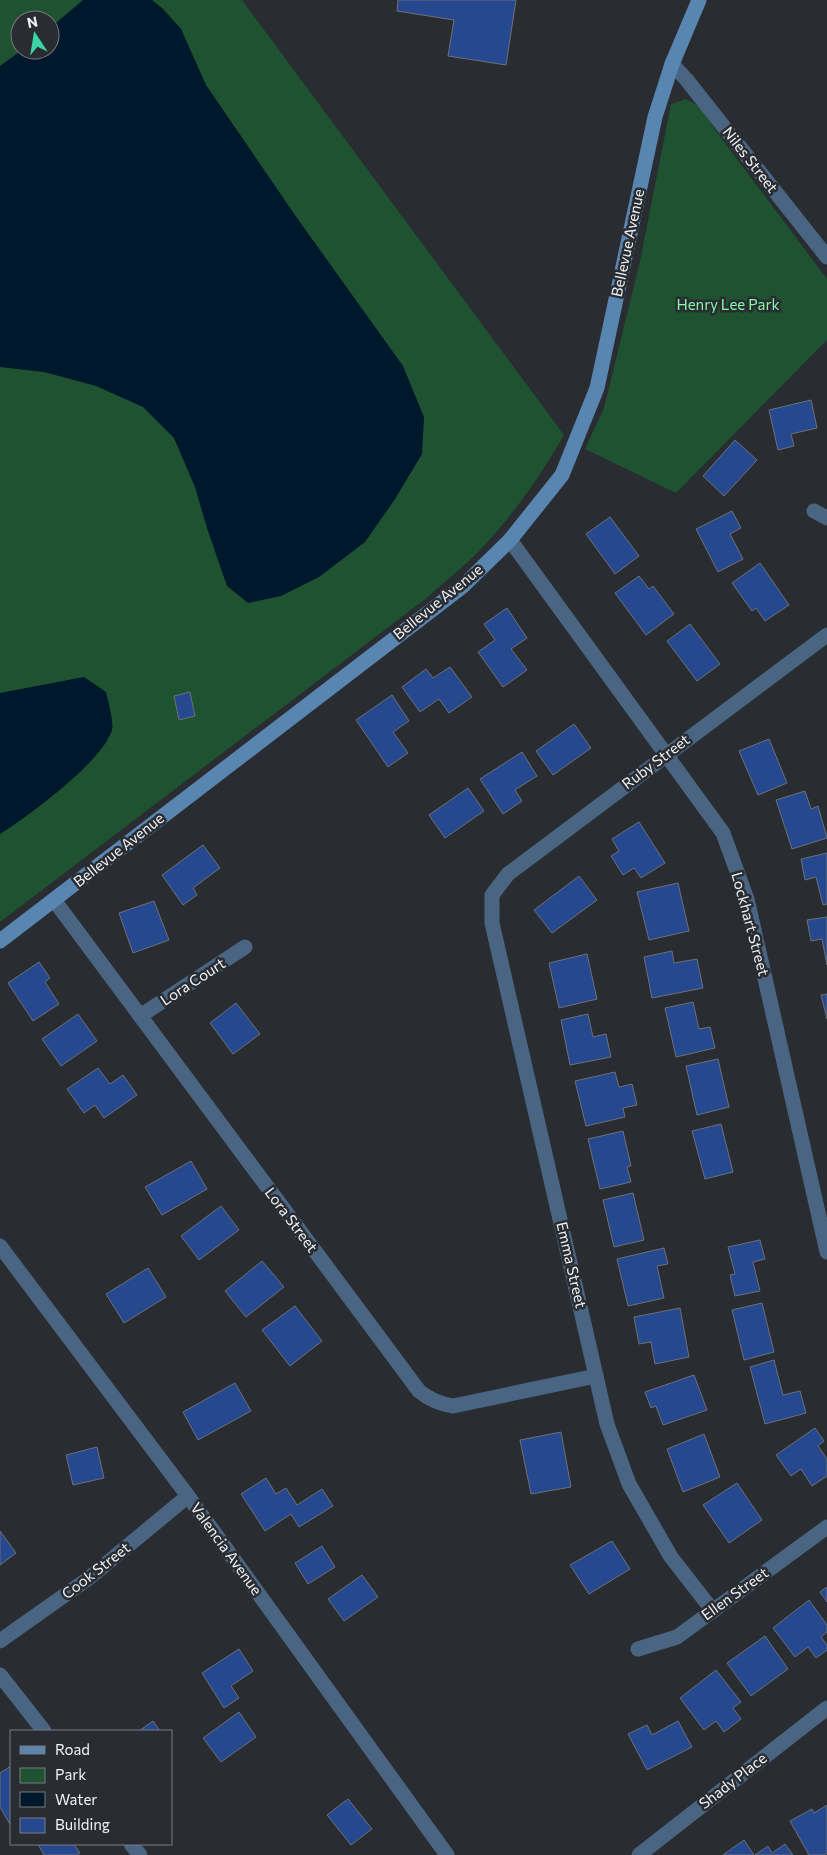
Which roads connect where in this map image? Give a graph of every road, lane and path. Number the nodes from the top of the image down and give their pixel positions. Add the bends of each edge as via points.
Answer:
1 (699, 0) edge
2 (672, 64) junction
3 (827, 257) edge
4 (510, 540) junction
5 (827, 635) edge
6 (665, 755) junction
7 (492, 895) joint
8 (54, 900) junction
9 (0, 941) edge
10 (245, 947) dead end
11 (140, 1016) junction
12 (0, 1246) edge
13 (827, 1252) edge
14 (596, 1376) junction
15 (188, 1496) junction
16 (827, 1527) edge
17 (713, 1611) junction
18 (0, 1641) edge
19 (638, 1649) dead end
20 (0, 1675) edge
21 (827, 1708) edge
22 (43, 1730) edge
23 (132, 1845) edge
24 (140, 1855) edge
25 (448, 1855) edge
26 (638, 1855) edge

1 - 2 street, Bellevue Avenue
2 - 3 street, Niles Street
2 - 4 street, Bellevue Avenue via 656,117 597,388 562,474
4 - 6 street, Lockhart Street
4 - 8 street, Bellevue Avenue via 463,586
5 - 6 street, Ruby Street
6 - 7 street, Ruby Street via 508,874
6 - 13 street, Lockhart Street via 722,833 747,899
7 - 14 street, Emma Street via 492,923
8 - 9 street, Bellevue Avenue
8 - 11 street, Lora Street
10 - 11 street, Lora Court
11 - 14 street, Lora Street via 419,1392 441,1404 454,1406
12 - 15 street, Valencia Avenue
14 - 17 street, Emma Street via 607,1424 629,1484 671,1558
15 - 18 street, Cook Street via 89,1578
15 - 25 street, Valencia Avenue
16 - 17 street, Ellen Street
17 - 19 street, Ellen Street via 677,1637
20 - 22 street
21 - 26 street, Shady Place
23 - 24 street

